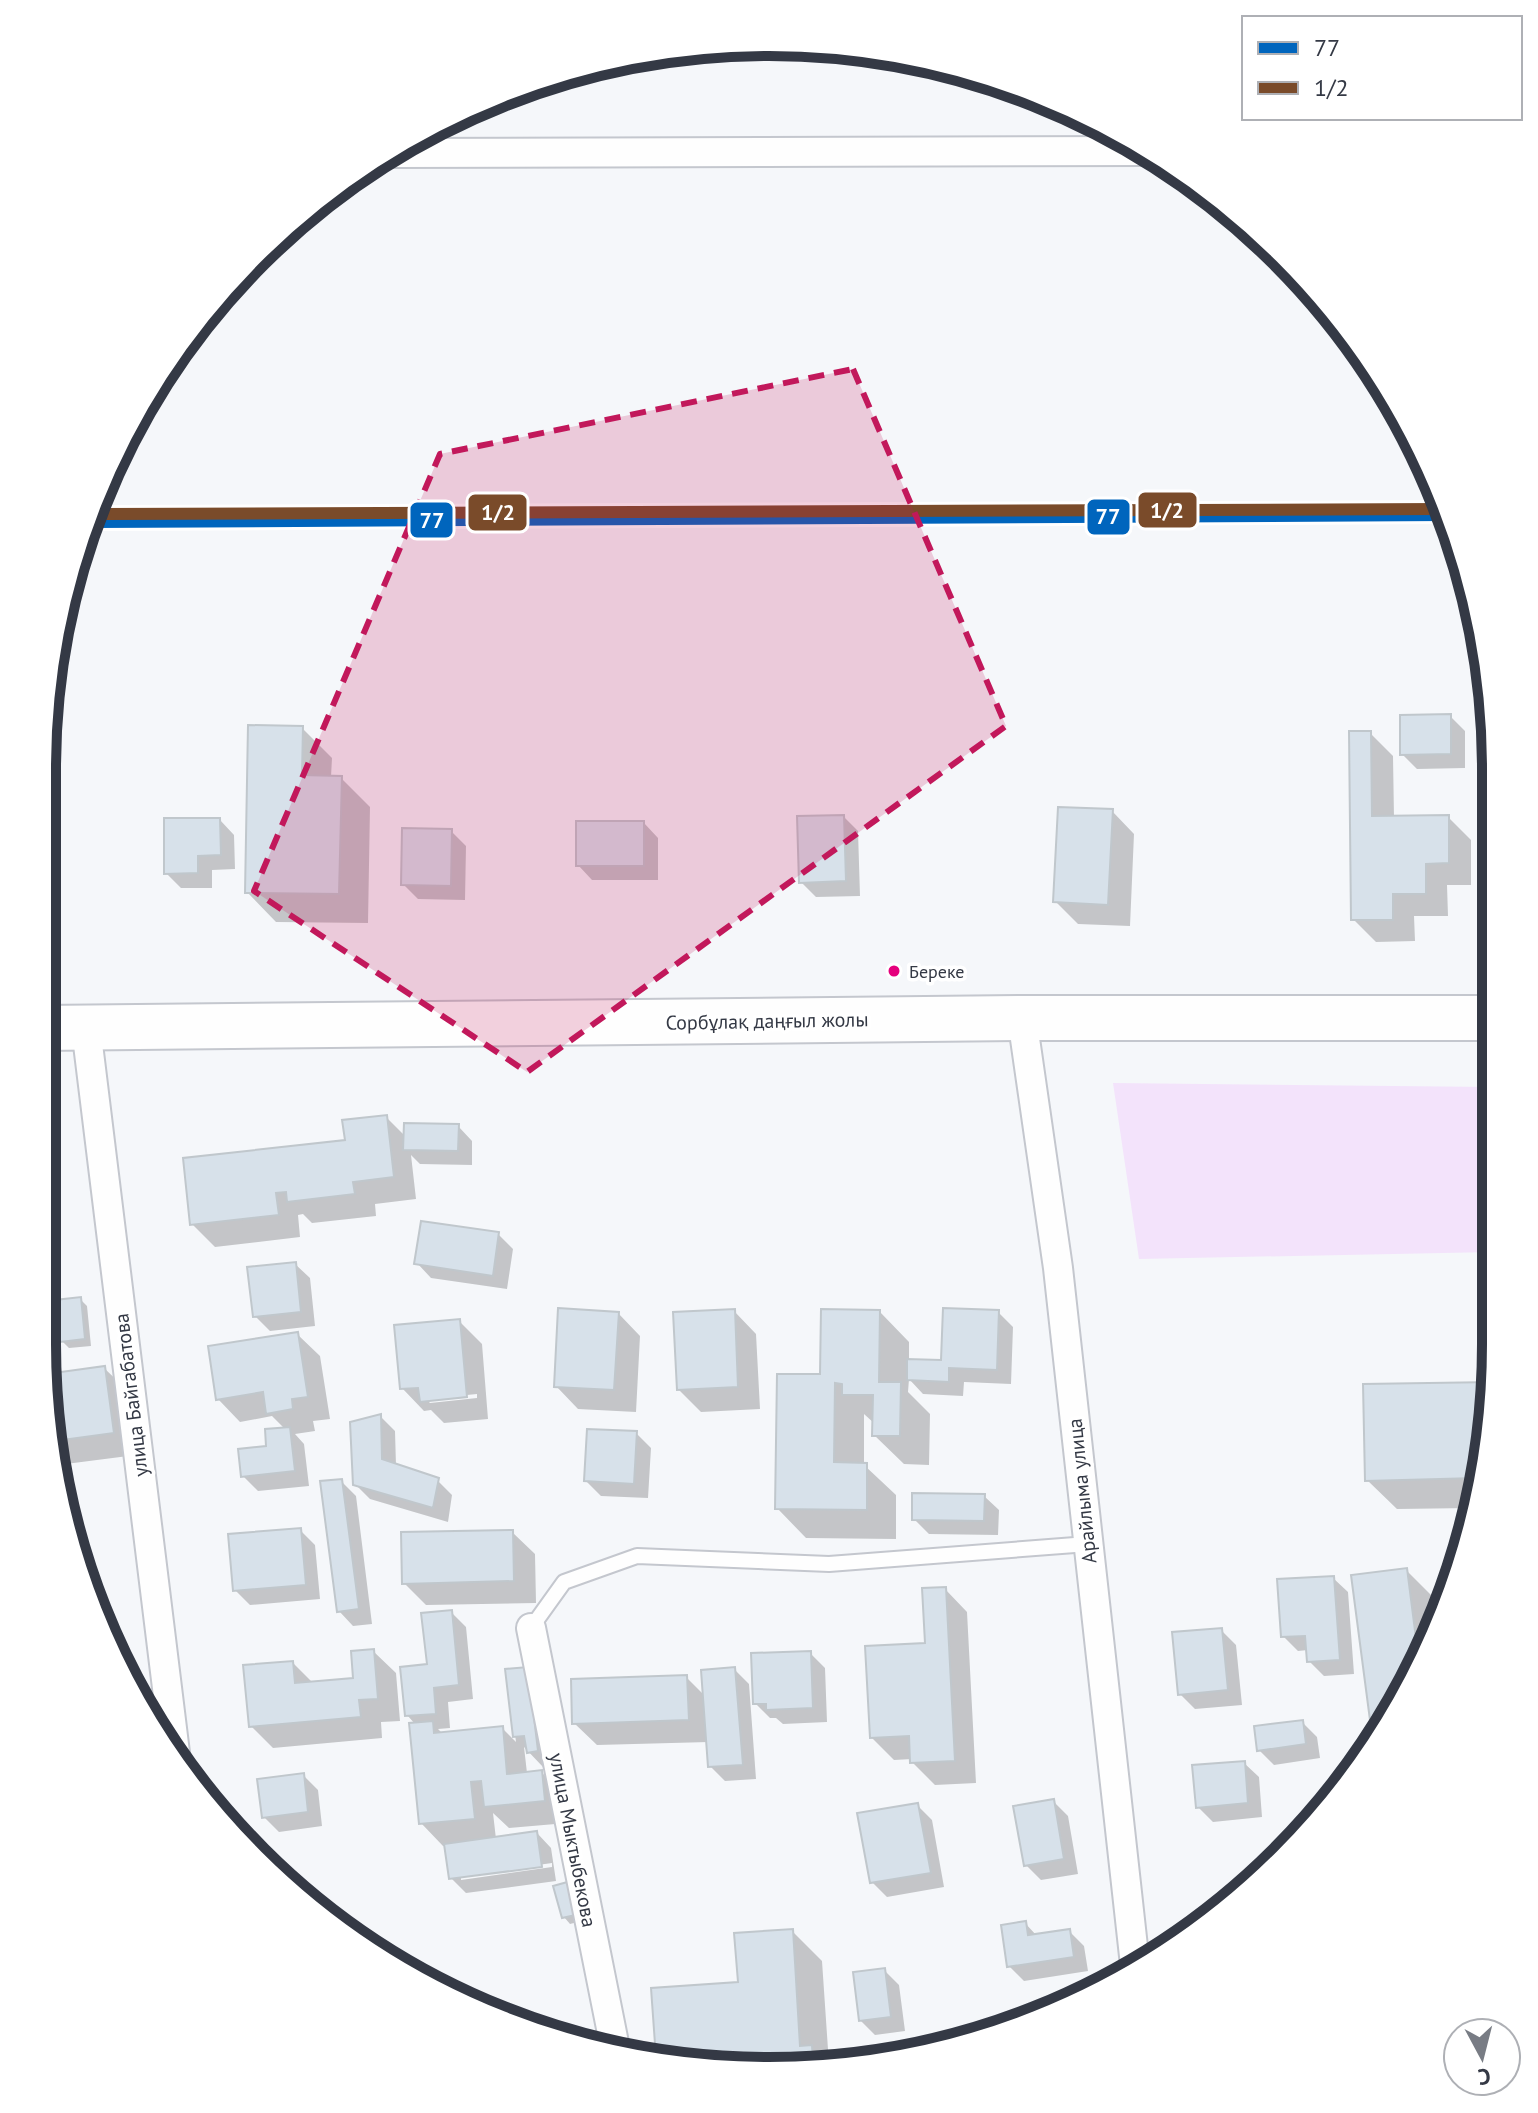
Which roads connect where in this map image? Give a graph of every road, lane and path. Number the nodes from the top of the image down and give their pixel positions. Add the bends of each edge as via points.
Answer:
1 (1124, 151) edge
2 (411, 153) edge
3 (1022, 1018) junction
4 (1482, 1018) edge
5 (56, 1028) edge
6 (86, 1028) junction
7 (1088, 1544) junction
8 (531, 1628) joint
9 (173, 1735) edge
10 (1134, 1956) edge
11 (613, 2039) edge

1 - 2 street
3 - 4 main road, Сорбұлақ даңғыл жолы
3 - 6 main road, Сорбұлақ даңғыл жолы
3 - 7 street, Арайлыма улица via 1058,1268
5 - 6 main road, Сорбұлақ даңғыл жолы
6 - 9 street, улица Байгабатова
7 - 8 lane via 829,1564 637,1556 564,1582
7 - 10 street, Арайлыма улица
8 - 11 street, улица Мыктыбекова

